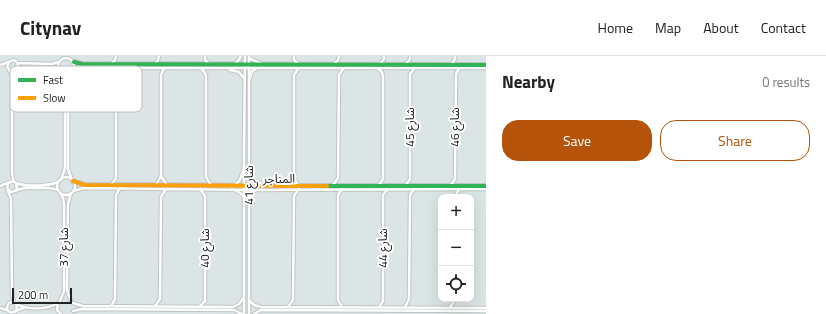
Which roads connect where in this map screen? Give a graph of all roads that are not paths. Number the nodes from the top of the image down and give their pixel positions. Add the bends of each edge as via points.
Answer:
1 (12, 56) edge
2 (63, 56) edge
3 (241, 56) edge
4 (248, 56) edge
5 (70, 57) edge
6 (116, 57) edge
7 (159, 57) edge
8 (205, 57) edge
9 (294, 57) edge
10 (339, 57) edge
11 (384, 57) edge
12 (410, 57) edge
13 (455, 57) edge
14 (9, 61) junction
15 (59, 61) junction
16 (16, 62) junction
17 (74, 62) junction
18 (234, 64) junction
19 (263, 64) junction
20 (0, 65) edge
21 (486, 65) edge
22 (18, 66) edge
23 (59, 66) edge
24 (74, 66) edge
25 (111, 66) junction
26 (121, 66) junction
27 (155, 66) junction
28 (165, 66) junction
29 (200, 66) junction
30 (210, 66) junction
31 (247, 66) junction
32 (288, 66) junction
33 (299, 66) junction
34 (334, 66) junction
35 (344, 66) junction
36 (388, 66) junction
37 (406, 66) junction
38 (415, 66) junction
39 (379, 67) junction
40 (451, 67) junction
41 (460, 67) junction
42 (228, 68) junction
43 (257, 68) junction
44 (486, 68) edge
45 (9, 69) joint
46 (410, 74) junction
47 (456, 74) junction
48 (161, 75) junction
49 (206, 75) junction
50 (294, 75) junction
51 (339, 75) junction
52 (383, 77) junction
53 (247, 81) junction
54 (12, 112) edge
55 (65, 112) edge
56 (68, 112) edge
57 (116, 112) edge
58 (244, 168) junction
59 (12, 174) junction
60 (161, 176) junction
61 (249, 176) junction
62 (206, 177) junction
63 (116, 178) junction
64 (294, 178) junction
65 (338, 178) junction
66 (383, 179) junction
67 (410, 179) junction
68 (72, 180) junction
69 (455, 180) junction
70 (60, 181) junction
71 (9, 182) junction
72 (15, 182) junction
73 (235, 185) junction
74 (264, 185) junction
75 (0, 186) edge
76 (111, 186) junction
77 (486, 186) edge
78 (121, 187) junction
79 (156, 187) junction
80 (166, 187) junction
81 (200, 187) junction
82 (211, 187) junction
83 (246, 187) junction
84 (288, 187) junction
85 (298, 187) junction
86 (333, 187) junction
87 (343, 187) junction
88 (379, 187) junction
89 (388, 187) junction
90 (405, 187) junction
91 (414, 187) junction
92 (450, 187) junction
93 (459, 187) junction
94 (232, 189) junction
95 (486, 189) edge
96 (8, 190) junction
97 (257, 190) junction
98 (15, 191) junction
99 (59, 192) junction
100 (72, 192) junction
101 (454, 194) edge
102 (456, 194) edge
103 (116, 195) junction
104 (338, 195) junction
105 (410, 195) junction
106 (205, 196) junction
107 (294, 196) junction
108 (383, 196) junction
109 (161, 197) junction
110 (11, 199) junction
111 (244, 199) junction
112 (249, 203) junction
113 (12, 294) junction
114 (244, 295) junction
115 (115, 299) junction
116 (160, 299) junction
117 (409, 299) junction
118 (248, 300) junction
119 (293, 300) junction
120 (338, 300) junction
121 (205, 301) junction
122 (383, 301) junction
123 (59, 302) junction
124 (72, 302) junction
125 (453, 302) edge
126 (455, 302) edge
127 (8, 303) junction
128 (15, 303) junction
129 (110, 306) junction
130 (122, 306) junction
131 (155, 306) junction
132 (165, 306) junction
133 (200, 306) junction
134 (210, 306) junction
135 (0, 307) edge
136 (26, 307) junction
137 (49, 307) junction
138 (288, 307) junction
139 (297, 307) junction
140 (333, 307) junction
141 (343, 307) junction
142 (379, 307) junction
143 (387, 307) junction
144 (459, 308) junction
145 (486, 308) edge
146 (404, 309) junction
147 (414, 309) junction
148 (449, 309) junction
149 (73, 311) junction
150 (360, 311) junction
151 (486, 311) edge
152 (9, 312) edge
153 (15, 312) junction
154 (318, 312) edge
155 (60, 313) edge
156 (70, 314) edge
157 (243, 314) edge
158 (249, 314) edge
159 (254, 314) edge
160 (357, 314) edge
161 (407, 314) edge
162 (411, 314) edge
163 (452, 314) edge

1 - 14 street
1 - 16 street
2 - 15 street
3 - 18 street
4 - 19 street via 251,60
4 - 31 street, شارع 41
5 - 15 street
5 - 17 street
6 - 25 street
6 - 26 street
7 - 27 street
7 - 28 street
8 - 29 street
8 - 30 street
9 - 32 street
9 - 33 street
10 - 34 street
10 - 35 street
11 - 36 street
11 - 39 street
12 - 37 street
12 - 38 street
13 - 40 street
13 - 41 street
14 - 16 street
14 - 20 street
14 - 45 street
15 - 16 street via 52,64
15 - 23 street
16 - 22 street
17 - 24 street
17 - 25 street
18 - 30 street
18 - 31 street
19 - 31 street
19 - 32 street
20 - 45 street
21 - 41 street
25 - 26 street
26 - 27 street
27 - 28 street
27 - 48 street
28 - 29 street
28 - 48 street
29 - 30 street
29 - 49 street
30 - 42 street
30 - 49 street
31 - 42 street
31 - 43 street
31 - 53 street, شارع 41
32 - 33 street
32 - 43 street
32 - 50 street
33 - 34 street
33 - 50 street
34 - 35 street
34 - 51 street
35 - 39 street
35 - 51 street
36 - 37 street
36 - 39 street
36 - 52 street
37 - 38 street
37 - 46 street
38 - 40 street
38 - 46 street
39 - 52 street
40 - 41 street
40 - 47 street
41 - 44 street
41 - 47 street
42 - 53 street via 240,72
43 - 53 street
46 - 67 street, شارع 45
47 - 69 street, شارع 46
48 - 60 street
49 - 62 street
50 - 64 street
51 - 65 street
52 - 66 street
53 - 58 street, شارع 41
53 - 61 street, شارع 41
54 - 59 street
55 - 70 street via 64,174
56 - 68 street via 68,168
57 - 63 street
58 - 73 street via 240,180
58 - 83 street, شارع 41
59 - 71 street
59 - 72 street
60 - 79 street
60 - 80 street
61 - 74 street, المناجر
61 - 83 street, شارع 41
62 - 81 street
62 - 82 street
63 - 76 street
63 - 78 street
64 - 84 street
64 - 85 street
65 - 86 street
65 - 87 street
66 - 88 street
66 - 89 street
67 - 90 street
67 - 91 street
68 - 70 street via 67,178
68 - 76 street, المناجر via 82,185
68 - 100 street
69 - 92 street
69 - 93 street
70 - 72 street via 49,185
70 - 99 street
71 - 72 street
71 - 75 street
71 - 96 street via 6,186
72 - 98 street
73 - 82 street, المناجر
73 - 83 street, المناجر
74 - 83 street, المناجر
74 - 84 street, المناجر
75 - 96 street
76 - 78 street, المناجر
76 - 100 street, المناجر via 84,188
76 - 103 street
77 - 93 street, المناجر
78 - 79 street, المناجر
78 - 103 street
79 - 80 street, المناجر
79 - 109 street
80 - 81 street, المناجر
80 - 109 street
81 - 82 street, المناجر
81 - 106 street
82 - 94 street, المناجر
82 - 106 street
83 - 94 street, المناجر
83 - 97 street, المناجر
83 - 111 street, شارع 41
83 - 112 street, شارع 41
84 - 85 street, المناجر
84 - 97 street, المناجر
84 - 107 street
85 - 86 street, المناجر
85 - 107 street
86 - 87 street, المناجر
86 - 104 street
87 - 88 street, المناجر
87 - 104 street
88 - 89 street, المناجر
88 - 108 street
89 - 90 street, المناجر
89 - 108 street
90 - 91 street, المناجر
90 - 105 street
91 - 92 street, المناجر
91 - 105 street
92 - 93 street, المناجر
92 - 101 street
93 - 95 street, المناجر
93 - 102 street
94 - 111 street via 240,193
96 - 98 street
96 - 110 street
97 - 112 street via 252,193
98 - 99 street via 24,188 49,188
98 - 110 street
99 - 100 street via 66,195
99 - 123 street, شارع 37 via 64,201 64,292
100 - 124 street, شارع 37 via 68,204 67,291
103 - 115 street
104 - 120 street
105 - 117 street
106 - 121 street, شارع 40
107 - 119 street
108 - 122 street, شارع 44
109 - 116 street
110 - 113 street
111 - 114 street, شارع 41
112 - 118 street, شارع 41
113 - 127 street
113 - 128 street
114 - 134 street via 236,306
114 - 157 street, شارع 41
115 - 129 street
115 - 130 street
116 - 131 street
116 - 132 street
117 - 146 street
117 - 147 street
118 - 138 street via 259,306
118 - 158 street, شارع 41
119 - 138 street
119 - 139 street
120 - 140 street
120 - 141 street
121 - 133 street
121 - 134 street
122 - 142 street
122 - 143 street
123 - 124 street via 65,299
123 - 137 street
123 - 155 street, شارع 37 via 57,307
124 - 129 street via 83,306
124 - 149 street, شارع 37
125 - 148 street
126 - 144 street
127 - 128 street
127 - 135 street
127 - 152 street
128 - 136 street
128 - 153 street
129 - 130 street
130 - 131 street
131 - 132 street
132 - 133 street
133 - 134 street
135 - 152 street
136 - 137 street
136 - 153 street
137 - 155 street
138 - 139 street
139 - 140 street
140 - 141 street
141 - 142 street
142 - 143 street
143 - 146 street
144 - 145 street
144 - 148 street
146 - 147 street
146 - 150 street
146 - 161 street
147 - 148 street
147 - 162 street
148 - 151 street
148 - 163 street
149 - 156 street
149 - 157 street via 234,310
150 - 154 street
150 - 160 street
152 - 153 street
154 - 159 street via 261,310

